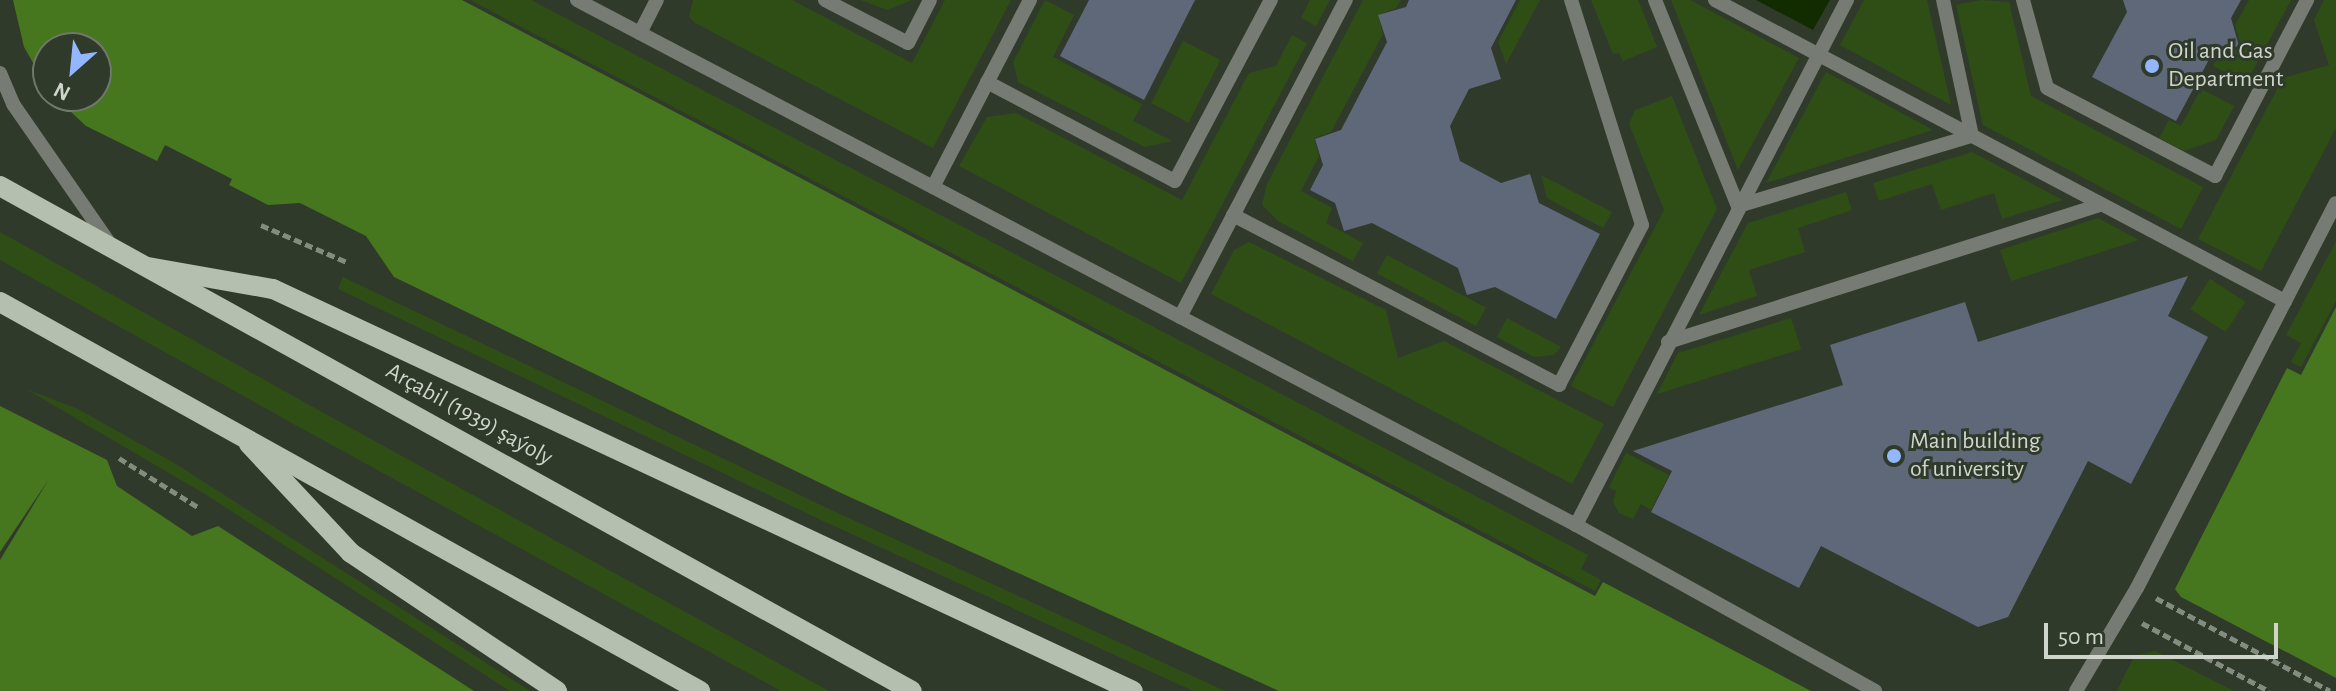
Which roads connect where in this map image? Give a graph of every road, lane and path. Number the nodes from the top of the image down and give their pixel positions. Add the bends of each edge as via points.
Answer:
1 (577, 0) edge
2 (657, 0) edge
3 (825, 0) edge
4 (930, 0) edge
5 (1030, 0) edge
6 (1271, 0) edge
7 (1346, 0) edge
8 (1571, 0) edge
9 (1655, 0) edge
10 (1715, 0) edge
11 (1847, 0) edge
12 (1943, 0) edge
13 (2023, 0) edge
14 (2307, 0) edge
15 (640, 33) junction
16 (1818, 55) junction
17 (0, 73) edge
18 (987, 82) junction
19 (1972, 136) junction
20 (0, 186) edge
21 (933, 187) junction
22 (2336, 203) edge
23 (2102, 204) junction
24 (1738, 206) junction
25 (1233, 215) junction
26 (261, 225) dead end
27 (113, 248) junction
28 (347, 262) dead end
29 (148, 267) junction
30 (2285, 301) junction
31 (0, 302) edge
32 (1180, 317) junction
33 (1668, 342) junction
34 (235, 429) junction
35 (119, 458) dead end
36 (198, 507) dead end
37 (1576, 525) junction
38 (2137, 588) junction
39 (2123, 613) junction
40 (557, 691) edge
41 (700, 691) edge
42 (912, 691) edge
43 (1133, 691) edge
44 (1875, 691) edge
45 (2076, 691) edge
46 (2269, 691) edge
47 (2330, 691) edge

1 - 15 lane
2 - 15 lane
3 - 4 lane via 908,43
5 - 18 lane
6 - 18 lane via 1175,181
7 - 25 lane
8 - 25 lane via 1642,225 1559,385
9 - 24 lane
10 - 16 lane
11 - 16 lane
12 - 19 lane
13 - 14 lane via 2047,88 2215,176
15 - 21 lane
16 - 19 lane
16 - 24 lane
17 - 27 lane via 13,104
18 - 21 lane
19 - 23 lane
19 - 24 lane
20 - 27 main road, Arçabil (1939) şaýoly
21 - 32 lane
22 - 30 lane
23 - 30 lane
23 - 33 lane
24 - 33 lane
25 - 32 lane
26 - 28 path
27 - 29 main road, Arçabil (1939) şaýoly
29 - 42 main road, Arçabil (1939) şaýoly
29 - 43 main road via 273,289
30 - 38 lane
31 - 34 main road
32 - 37 lane
33 - 37 lane
34 - 40 main road via 351,553
34 - 41 main road
35 - 36 path
37 - 44 lane
38 - 39 lane
38 - 47 path
39 - 45 lane
39 - 46 path

